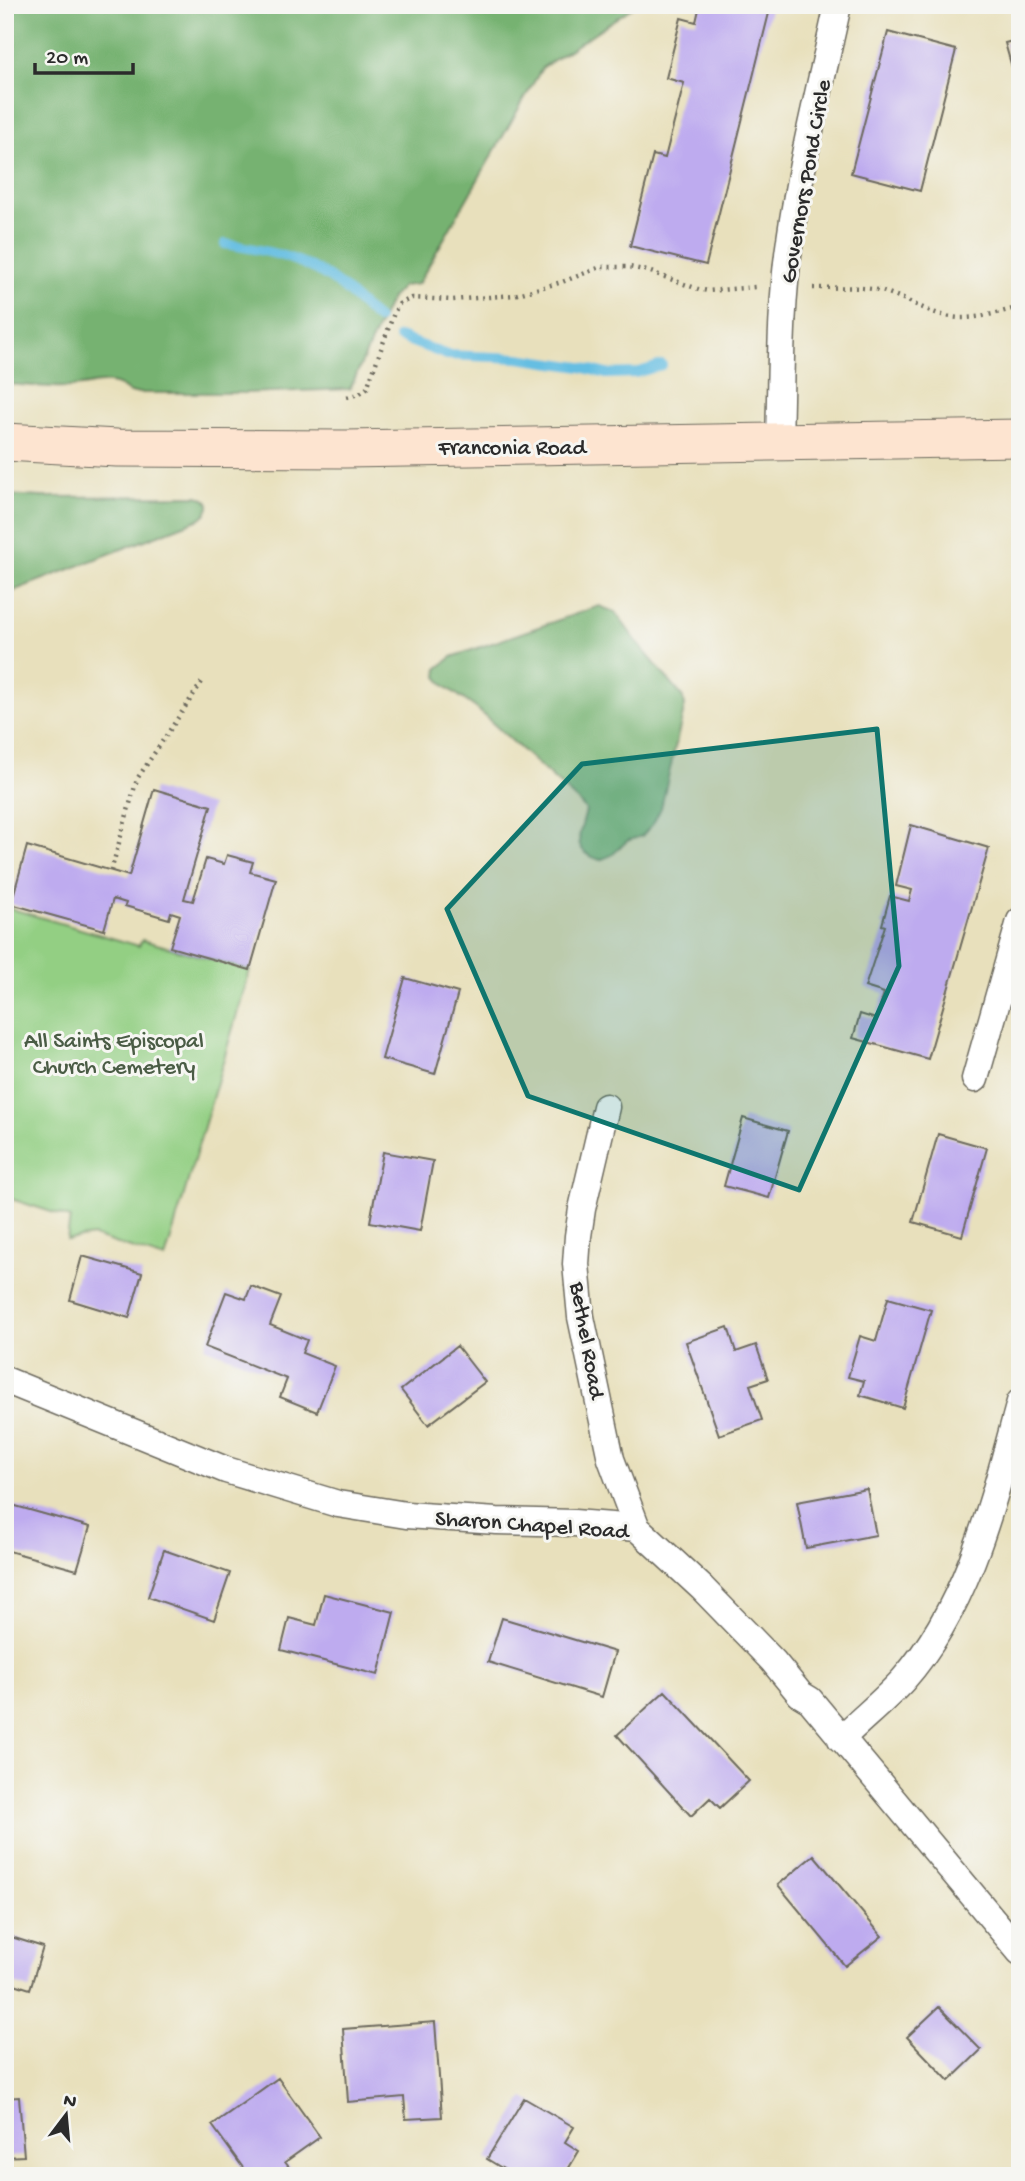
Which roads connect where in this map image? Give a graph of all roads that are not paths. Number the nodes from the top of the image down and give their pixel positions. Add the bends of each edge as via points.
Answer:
1 (838, 5) edge
2 (1020, 438) edge
3 (5, 442) edge
4 (779, 442) junction
5 (1020, 920) edge
6 (1015, 957) edge
7 (975, 1079) dead end
8 (606, 1107) dead end
9 (5, 1380) edge
10 (1020, 1402) edge
11 (637, 1528) junction
12 (841, 1738) junction
13 (1020, 1952) edge

1 - 4 street, Governors Pond Circle via 799,187 784,288
2 - 4 main road, Franconia Road
3 - 4 main road, Franconia Road via 306,449
5 - 6 street
6 - 7 street
8 - 11 street, Bethel Road via 582,1209 576,1264 581,1317 611,1459
9 - 11 street, Sharon Chapel Road via 226,1470 338,1504 406,1515
10 - 12 street via 977,1545 936,1635 903,1680
11 - 12 street, Sharon Chapel Road via 720,1606
12 - 13 street, Sharon Chapel Road

